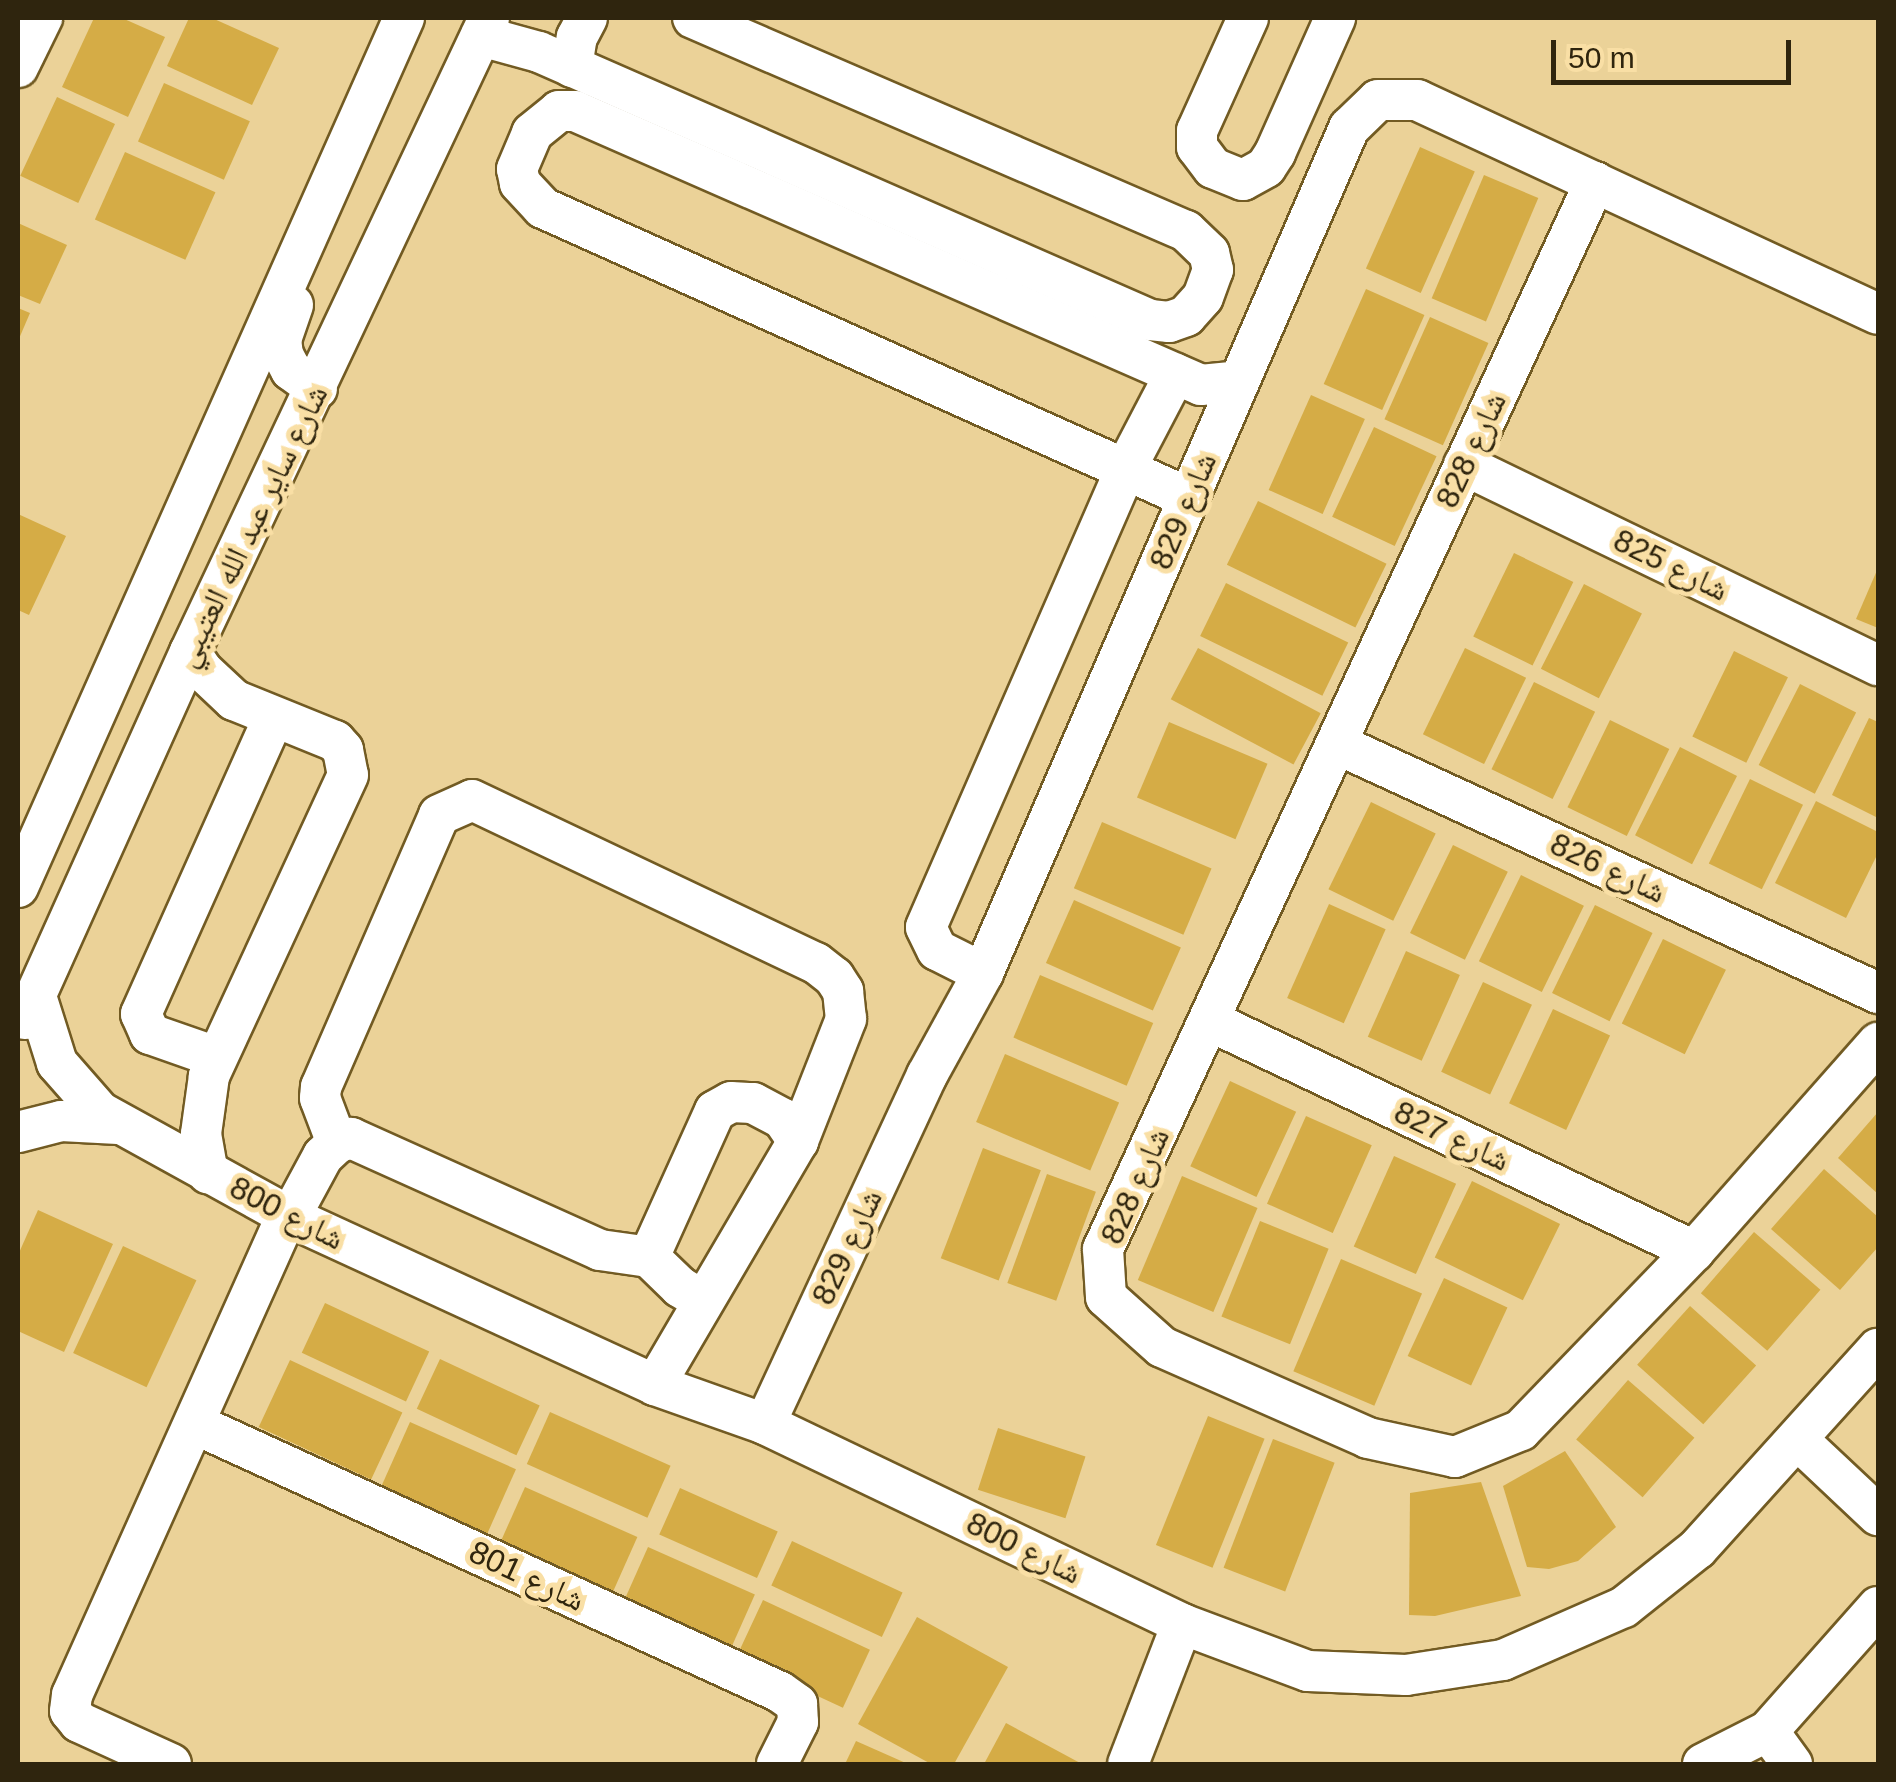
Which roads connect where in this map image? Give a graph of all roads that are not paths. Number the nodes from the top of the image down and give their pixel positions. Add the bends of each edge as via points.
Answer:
1 (42, 18) edge
2 (404, 18) edge
3 (587, 18) edge
4 (693, 18) edge
5 (1248, 18) edge
6 (1336, 18) edge
7 (484, 26) edge
8 (18, 67) edge
9 (572, 67) junction
10 (344, 152) junction
11 (1595, 182) junction
12 (1878, 314) edge
13 (1175, 374) junction
14 (1239, 381) junction
15 (317, 389) junction
16 (1464, 465) junction
17 (1127, 466) junction
18 (1189, 498) junction
19 (190, 652) junction
20 (1878, 665) edge
21 (274, 717) junction
22 (1337, 744) junction
23 (18, 887) edge
24 (983, 973) junction
25 (1878, 992) edge
26 (36, 996) junction
27 (1210, 1021) junction
28 (18, 1037) edge
29 (1878, 1043) edge
30 (216, 1057) junction
31 (118, 1124) junction
32 (18, 1132) edge
33 (798, 1142) junction
34 (336, 1143) junction
35 (208, 1173) junction
36 (288, 1216) junction
37 (1694, 1251) junction
38 (649, 1257) junction
39 (702, 1300) junction
40 (1878, 1350) edge
41 (655, 1385) junction
42 (195, 1424) junction
43 (765, 1424) junction
44 (1798, 1440) junction
45 (1878, 1515) edge
46 (1878, 1607) edge
47 (1182, 1624) junction
48 (1768, 1732) junction
49 (171, 1764) edge
50 (778, 1764) edge
51 (1128, 1764) edge
52 (1703, 1764) edge
53 (1792, 1764) edge

1 - 8 street
2 - 10 street, شارع ساير عبد الله العتيبي
3 - 9 street
4 - 9 street via 1186,231 1209,253 1213,270 1204,297 1186,316 1150,320
5 - 6 street via 1197,131 1197,147 1213,168 1243,180 1274,154
7 - 9 street
7 - 15 street, شارع ساير عبد الله العتيبي
10 - 15 street via 332,226 281,339 291,370
10 - 23 street, شارع ساير عبد الله العتيبي
11 - 12 street, شارع 829
11 - 14 street, شارع 829 via 1417,100 1378,100 1349,128
11 - 16 street, شارع 828
13 - 14 street via 1202,385
13 - 17 street
13 - 17 street via 575,111 559,112 532,133 517,169 520,183 543,208
14 - 18 street, شارع 829
15 - 19 street, شارع ساير عبد الله العتيبي
16 - 20 street, شارع 825
16 - 22 street, شارع 828
17 - 18 street
17 - 24 street via 926,927 937,950
18 - 24 street, شارع 829
19 - 21 street via 216,687
19 - 26 street, شارع ساير عبد الله العتيبي
21 - 30 street via 335,741 348,775
21 - 30 street via 141,1014 150,1034
22 - 25 street, شارع 826
22 - 27 street, شارع 828
24 - 43 street, شارع 829 via 927,1075
26 - 28 street, شارع ساير عبد الله العتيبي
26 - 31 street, شارع 800 via 58,1063 84,1098
27 - 37 street, شارع 827
27 - 37 street, شارع 828 via 1103,1248 1106,1297 1162,1348 1368,1438 1454,1458 1521,1430
29 - 37 street, شارع 828
30 - 35 street via 201,1114
31 - 32 street, شارع 800 via 62,1121
31 - 35 street, شارع 800
33 - 34 street via 846,1019 834,978 816,963 472,800 439,814 321,1087
33 - 38 street via 783,1119 753,1103 731,1102 714,1111
33 - 39 street
34 - 36 street
34 - 38 street via 351,1138 600,1250
35 - 36 street, شارع 800
36 - 41 street, شارع 800
36 - 42 street
38 - 39 street
39 - 41 street
40 - 44 street, شارع 800
41 - 43 street, شارع 800
42 - 49 street via 70,1711 79,1722
42 - 50 street, شارع 801 via 780,1692 798,1704 798,1722
43 - 47 street, شارع 800
44 - 45 street
44 - 47 street, شارع 800 via 1697,1550 1624,1607 1503,1660 1406,1675 1308,1671
46 - 48 street
47 - 51 street
48 - 52 street
48 - 53 street

